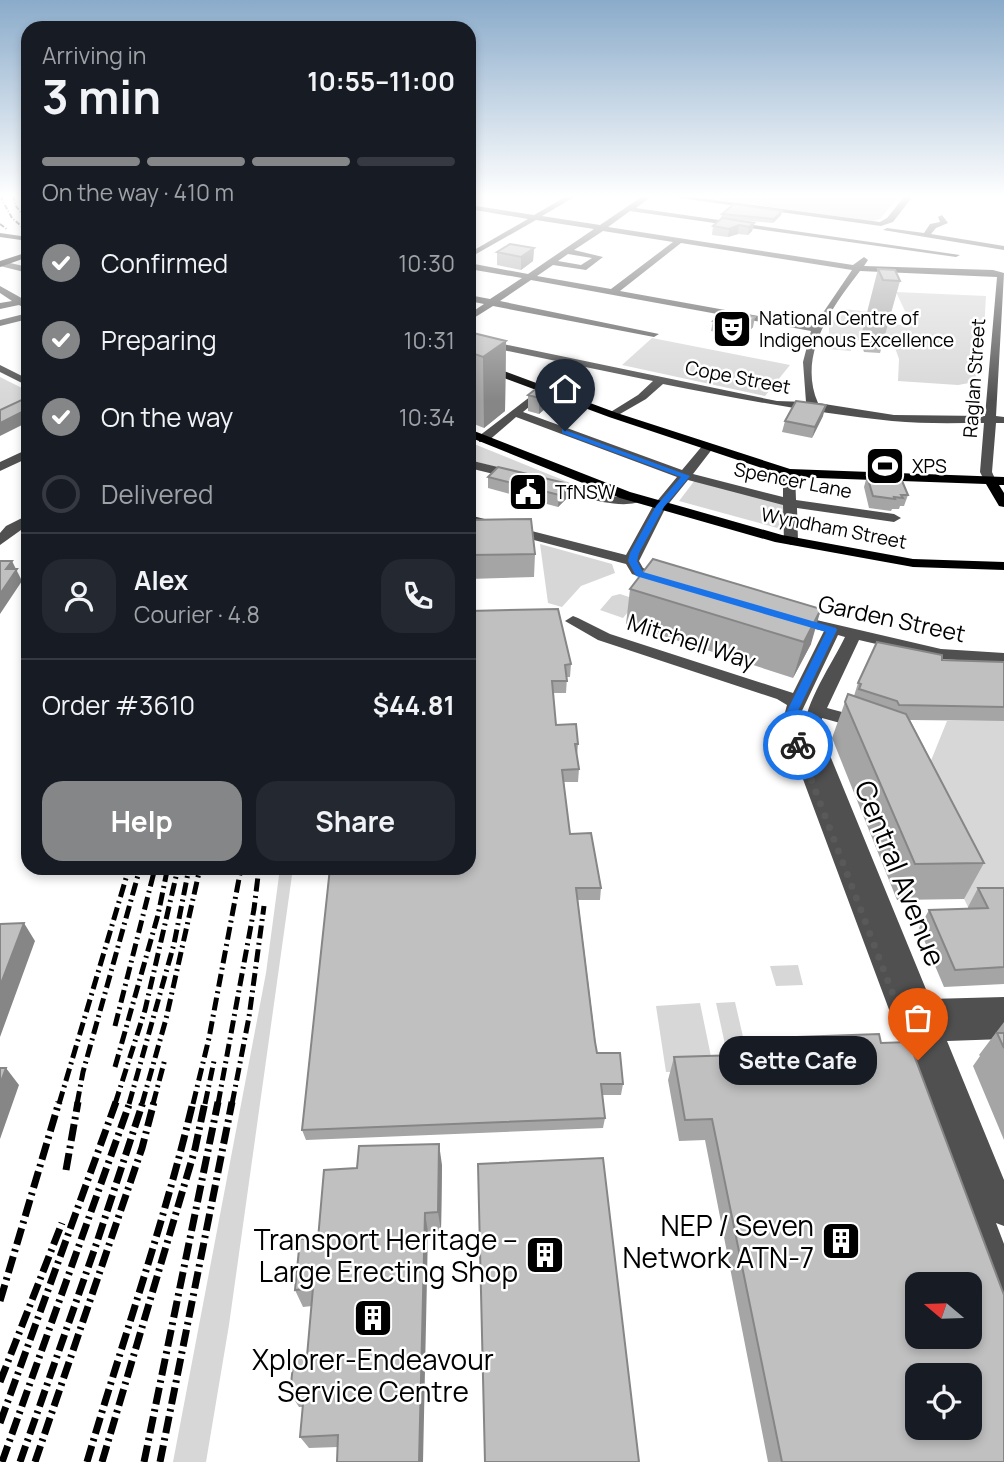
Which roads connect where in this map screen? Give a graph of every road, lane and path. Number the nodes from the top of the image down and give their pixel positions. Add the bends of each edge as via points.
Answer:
1 (548, 264) edge
2 (563, 264) edge
3 (588, 264) edge
4 (649, 264) edge
5 (834, 264) edge
6 (861, 264) edge
7 (959, 264) edge
8 (476, 267) edge
9 (858, 268) junction
10 (961, 272) junction
11 (1000, 274) edge
12 (530, 277) junction
13 (0, 289) edge
14 (613, 292) junction
15 (476, 299) edge
16 (21, 302) edge
17 (492, 302) junction
18 (21, 304) edge
19 (0, 306) edge
20 (476, 313) edge
21 (21, 318) edge
22 (0, 323) edge
23 (815, 330) junction
24 (654, 334) dead end
25 (1000, 337) edge
26 (476, 341) edge
27 (476, 363) edge
28 (0, 368) edge
29 (21, 379) edge
30 (661, 380) junction
31 (544, 388) junction
32 (500, 404) dead end
33 (814, 406) junction
34 (515, 411) junction
35 (613, 415) junction
36 (998, 420) edge
37 (476, 436) edge
38 (483, 439) junction
39 (708, 448) junction
40 (21, 456) edge
41 (476, 466) edge
42 (0, 467) edge
43 (789, 473) junction
44 (686, 476) junction
45 (997, 481) edge
46 (637, 499) junction
47 (792, 503) junction
48 (1004, 503) edge
49 (660, 506) junction
50 (894, 518) dead end
51 (476, 521) edge
52 (21, 523) edge
53 (0, 541) edge
54 (791, 541) junction
55 (632, 561) junction
56 (1004, 566) edge
57 (676, 586) edge
58 (784, 617) edge
59 (573, 621) dead end
60 (832, 630) junction
61 (854, 635) junction
62 (1004, 659) edge
63 (796, 703) junction
64 (821, 712) dead end
65 (875, 727) edge
66 (1004, 1007) edge
67 (915, 1020) junction
68 (1004, 1028) edge
69 (1004, 1213) edge
70 (1004, 1280) edge

1 - 12 street
2 - 3 street via 583,268
4 - 14 street
5 - 9 street
6 - 9 street
7 - 10 street
8 - 12 street
9 - 10 street
9 - 23 street
10 - 11 street
11 - 25 street, Raglan Street
12 - 14 street
12 - 17 street
13 - 16 street
14 - 23 street
15 - 17 street
17 - 20 street
17 - 24 street
18 - 19 street
21 - 22 street
23 - 33 street via 806,365 808,394
25 - 36 street, Raglan Street
26 - 30 street, Cope Street
27 - 31 main road
28 - 29 street
30 - 33 street, Cope Street via 778,404
30 - 35 street
31 - 34 street
31 - 35 main road
32 - 34 street, Spencer Lane
33 - 36 street, Cope Street via 894,418
34 - 38 street
34 - 44 street, Spencer Lane
35 - 39 main road
36 - 45 street, Raglan Street via 986,474
37 - 38 main road, Wyndham Street
38 - 46 main road, Wyndham Street
39 - 43 main road
39 - 44 street
40 - 42 street
41 - 46 street via 617,501
43 - 45 main road
43 - 47 street
44 - 47 street, Spencer Lane
44 - 49 street
45 - 48 main road
46 - 49 main road, Wyndham Street
47 - 50 street, Spencer Lane
47 - 54 street
49 - 54 main road, Wyndham Street
49 - 55 street
51 - 55 street
52 - 53 street
54 - 56 main road, Wyndham Street via 913,563
55 - 57 street via 637,571
58 - 60 street, Garden Street
59 - 63 street, Mitchell Way via 604,637
60 - 61 street, Garden Street
60 - 63 street, Central Avenue
61 - 62 street, Garden Street via 951,656
61 - 67 street, Central Avenue via 817,710 813,736
63 - 67 street, Central Avenue via 791,715 795,737
64 - 65 street
66 - 67 street
67 - 68 street
67 - 69 street, Central Avenue
67 - 70 street, Central Avenue

